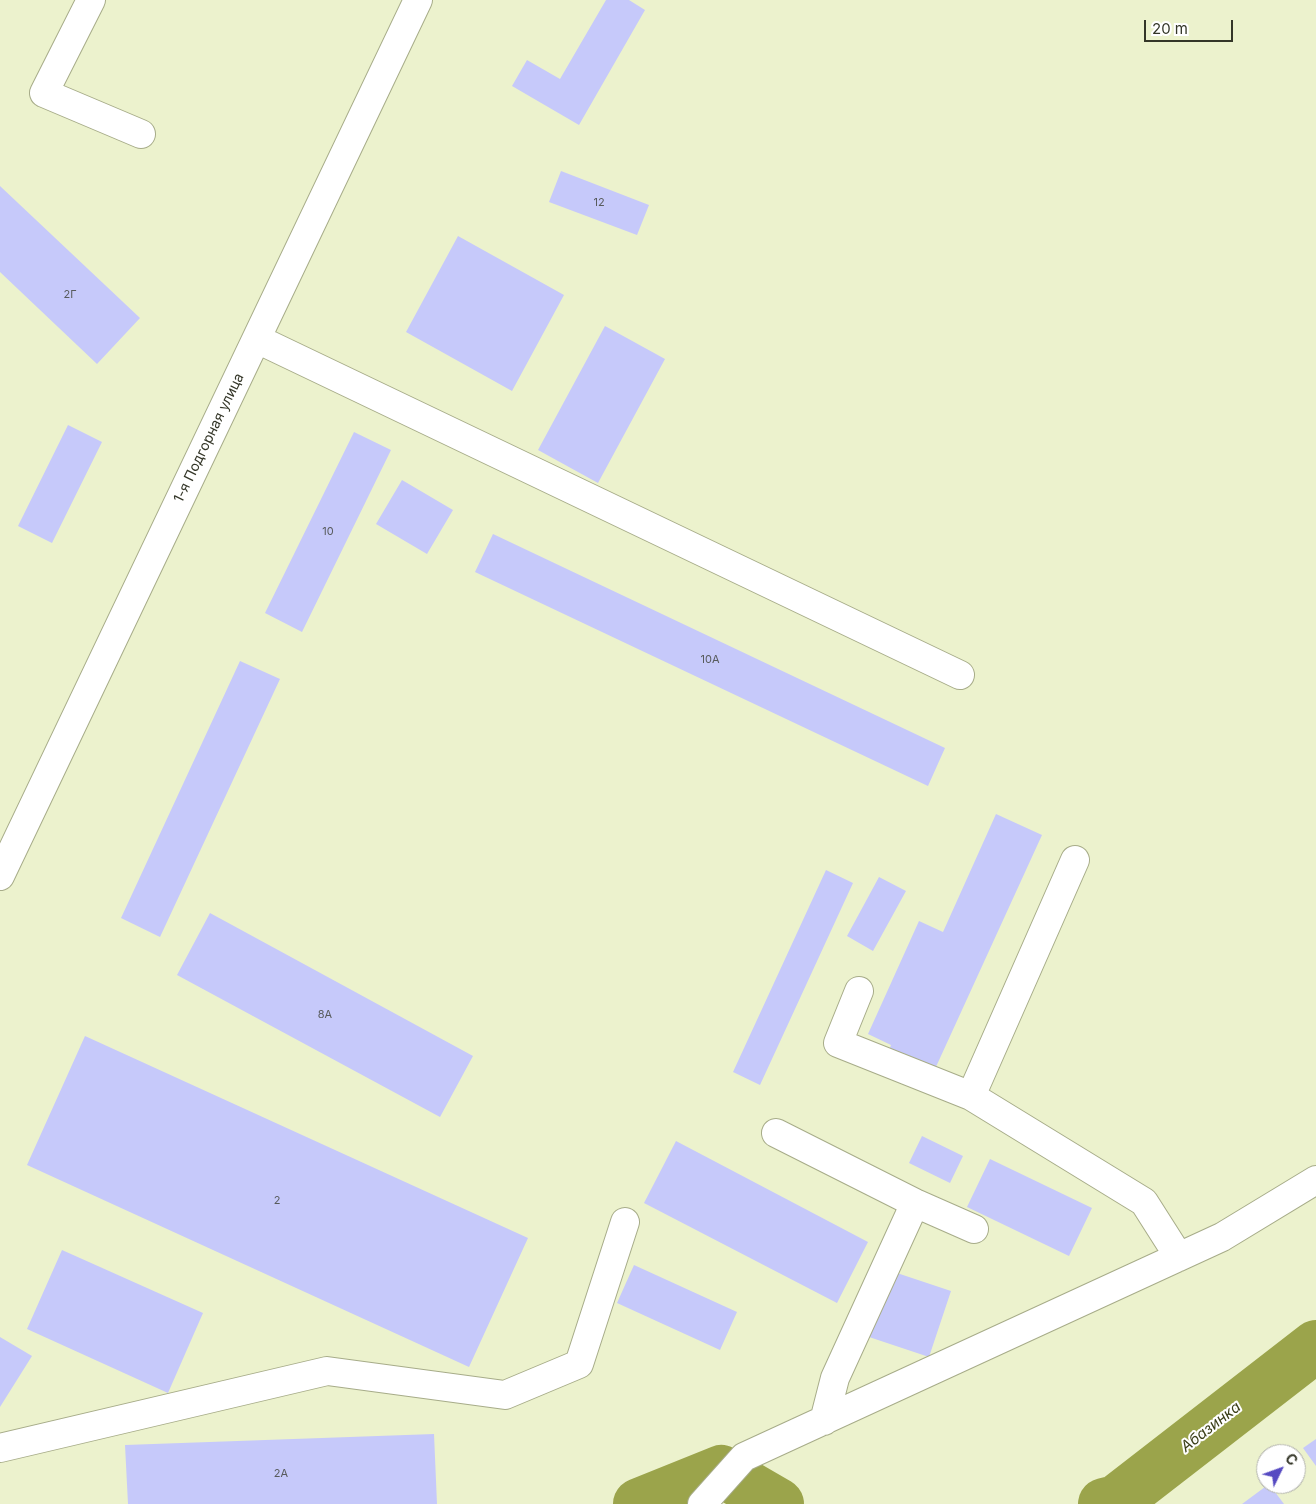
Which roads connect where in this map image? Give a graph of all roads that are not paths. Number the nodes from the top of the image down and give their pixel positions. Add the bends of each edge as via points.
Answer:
1 (91, 0) edge
2 (418, 0) edge
3 (141, 134) dead end
4 (256, 339) junction
5 (960, 675) dead end
6 (1075, 860) dead end
7 (0, 876) edge
8 (859, 991) dead end
9 (971, 1096) junction
10 (776, 1134) dead end
11 (1316, 1180) edge
12 (915, 1203) junction
13 (625, 1222) dead end
14 (974, 1229) dead end
15 (1179, 1257) junction
16 (824, 1421) junction
17 (0, 1448) edge
18 (702, 1504) edge

1 - 3 street via 44,93
2 - 4 street, 1-я Подгорная улица
4 - 5 street
4 - 7 street, 1-я Подгорная улица
6 - 9 street
8 - 9 street via 838,1043
9 - 15 street via 1144,1202
10 - 12 street
11 - 15 street via 1222,1237
12 - 14 street
12 - 16 street via 835,1378
13 - 17 street via 579,1364 505,1394 327,1371
15 - 16 street
16 - 18 street via 744,1457

